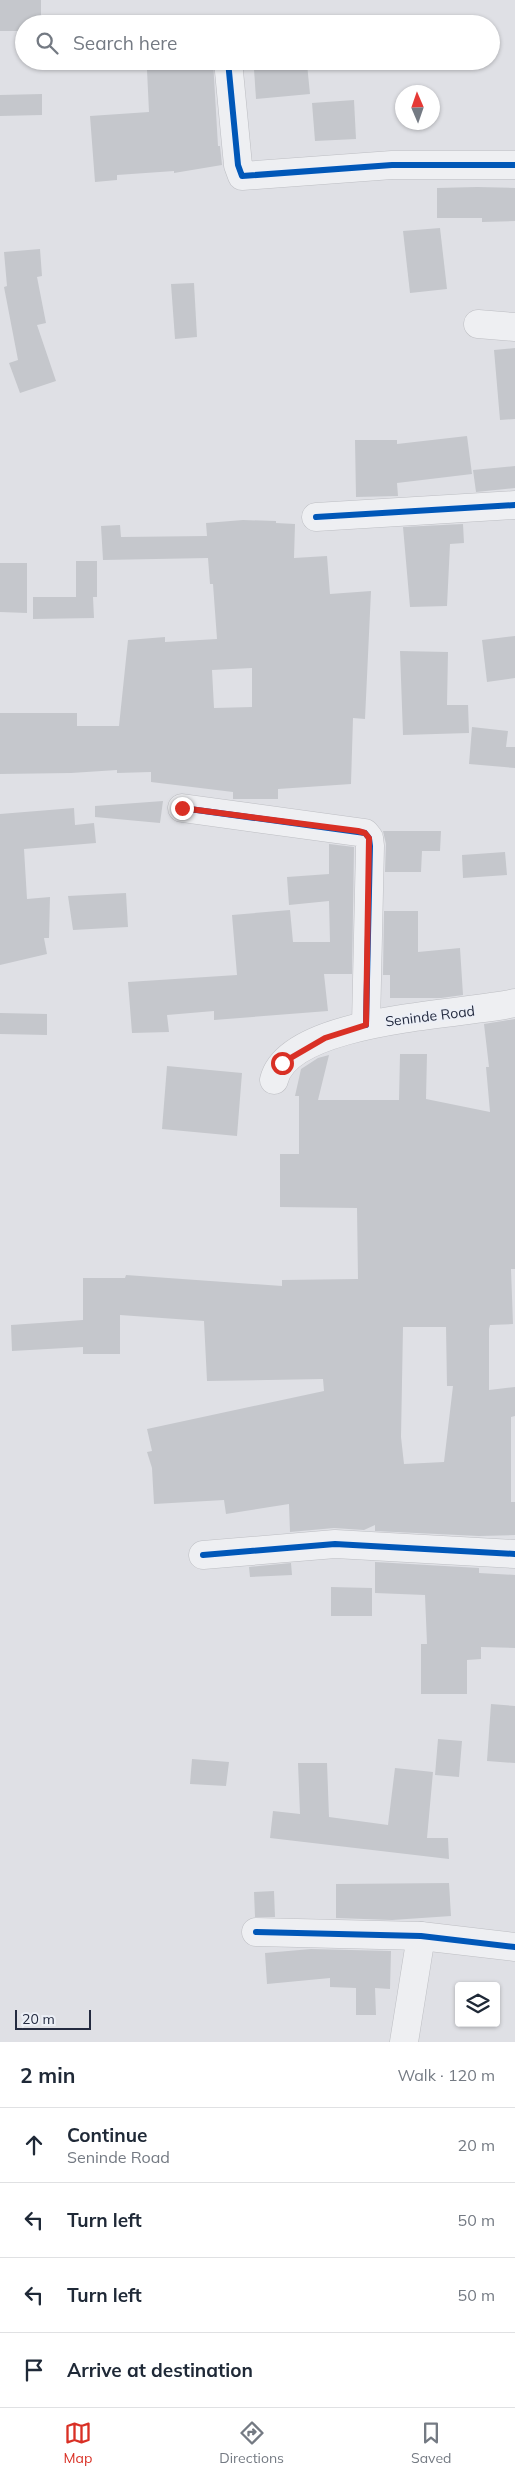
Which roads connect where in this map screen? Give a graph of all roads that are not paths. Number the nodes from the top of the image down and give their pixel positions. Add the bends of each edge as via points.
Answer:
1 (229, 70) edge
2 (515, 165) edge
3 (478, 324) dead end
4 (515, 327) edge
5 (515, 505) edge
6 (316, 517) dead end
7 (182, 808) dead end
8 (515, 1003) edge
9 (366, 1025) junction
10 (274, 1080) dead end
11 (515, 1554) edge
12 (203, 1555) dead end
13 (256, 1932) dead end
14 (421, 1936) junction
15 (515, 1947) edge
16 (404, 2042) edge

1 - 2 street via 238,165 242,176 392,165
3 - 4 street
5 - 6 street
7 - 9 street via 365,833 370,846
8 - 9 street, Seninde Road
9 - 10 street, Seninde Road via 305,1048 282,1063
11 - 12 street via 335,1544
13 - 14 street
14 - 15 street
14 - 16 street

